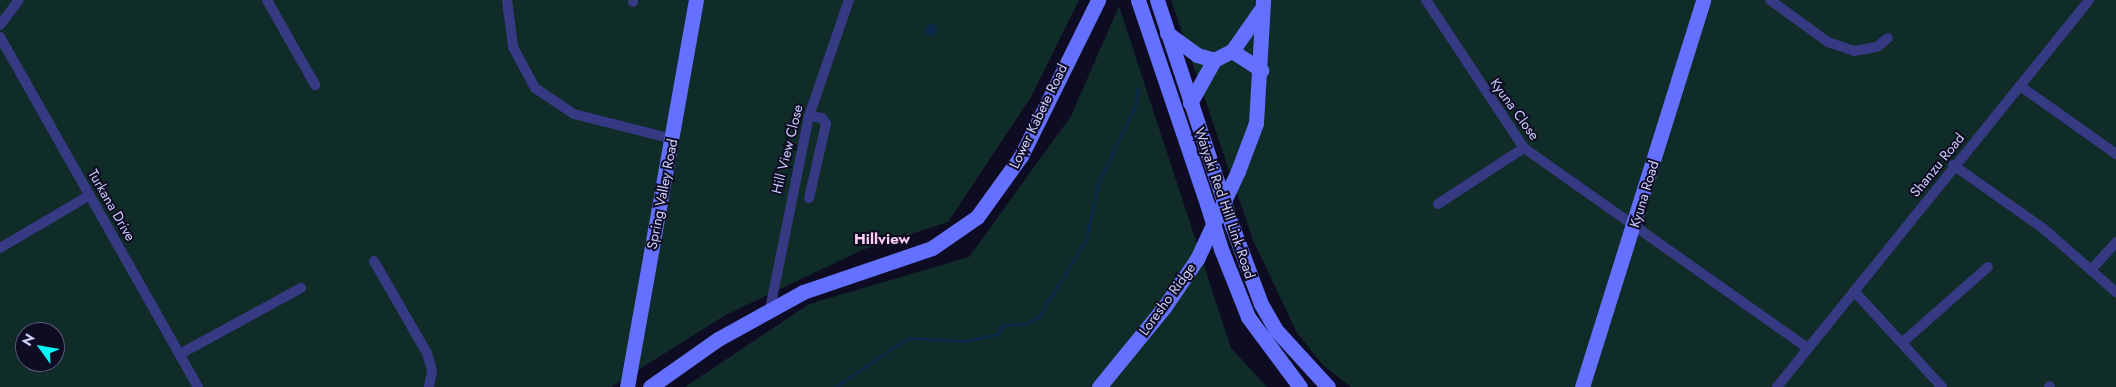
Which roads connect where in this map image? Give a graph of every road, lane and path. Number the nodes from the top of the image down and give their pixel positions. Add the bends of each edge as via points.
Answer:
1 (20, 0) edge
2 (267, 0) edge
3 (507, 0) edge
4 (696, 0) edge
5 (849, 0) edge
6 (1098, 0) edge
7 (1138, 0) edge
8 (1157, 0) edge
9 (1703, 0) edge
10 (1770, 0) edge
11 (2089, 0) edge
12 (1424, 1) edge
13 (1262, 6) edge
14 (0, 25) edge
15 (1167, 33) junction
16 (0, 37) edge
17 (1888, 38) dead end
18 (1232, 51) junction
19 (1214, 60) junction
20 (1261, 70) junction
21 (315, 85) dead end
22 (2020, 86) junction
23 (1190, 103) junction
24 (809, 116) junction
25 (673, 139) junction
26 (1524, 148) junction
27 (2116, 154) edge
28 (1953, 165) junction
29 (90, 194) junction
30 (810, 198) dead end
31 (1438, 204) dead end
32 (1634, 226) junction
33 (2116, 242) edge
34 (0, 248) edge
35 (374, 261) dead end
36 (1988, 267) dead end
37 (2091, 270) junction
38 (301, 288) dead end
39 (1854, 291) junction
40 (2116, 292) edge
41 (770, 310) junction
42 (1904, 341) junction
43 (1808, 348) junction
44 (180, 354) junction
45 (198, 387) edge
46 (429, 387) edge
47 (627, 387) edge
48 (650, 387) edge
49 (1099, 387) edge
50 (1300, 387) edge
51 (1328, 387) edge
52 (1582, 387) edge
53 (1777, 387) edge
54 (1942, 387) edge

1 - 14 street
2 - 21 street
3 - 25 street via 512,47 520,67 541,93 581,116
4 - 25 main road, Spring Valley Road
5 - 24 street, Hill View Close
6 - 41 main road, Lower Kabete Road via 1021,156 977,216 932,248 828,282
7 - 50 main road, Waiyaki Red Hill Link Road, bridge via 1221,249 1248,317
8 - 15 main road, Waiyaki Red Hill Link Road
9 - 32 main road, Kyuna Road
10 - 17 street via 1828,42 1854,51 1877,48
11 - 22 street, Shanzu Road
12 - 26 street, Kyuna Close
13 - 18 main road
13 - 20 main road, Loresho Ridge
15 - 19 main road via 1197,55
15 - 23 main road, Waiyaki Red Hill Link Road
16 - 29 street, Turkana Drive
18 - 19 main road
18 - 20 main road
19 - 23 main road
20 - 49 main road, Loresho Ridge via 1256,123 1197,259 1165,306
22 - 27 street
22 - 28 street, Shanzu Road
23 - 51 main road, Waiyaki Red Hill Link Road, bridge via 1261,304 1276,330
24 - 30 street via 822,118 826,124
24 - 41 street, Hill View Close
25 - 47 main road, Spring Valley Road
26 - 31 street
26 - 32 street, Kyuna Close
28 - 37 street via 2044,230
28 - 39 street, Shanzu Road
29 - 34 street
29 - 44 street, Turkana Drive
32 - 43 street
32 - 52 main road, Kyuna Road
33 - 37 street
35 - 46 street via 427,353 432,371
36 - 42 street
37 - 40 street
38 - 44 street
39 - 42 street
39 - 43 street, Shanzu Road
41 - 48 main road, Lower Kabete Road
42 - 54 street
43 - 53 street, Shanzu Road
44 - 45 street, Turkana Drive

